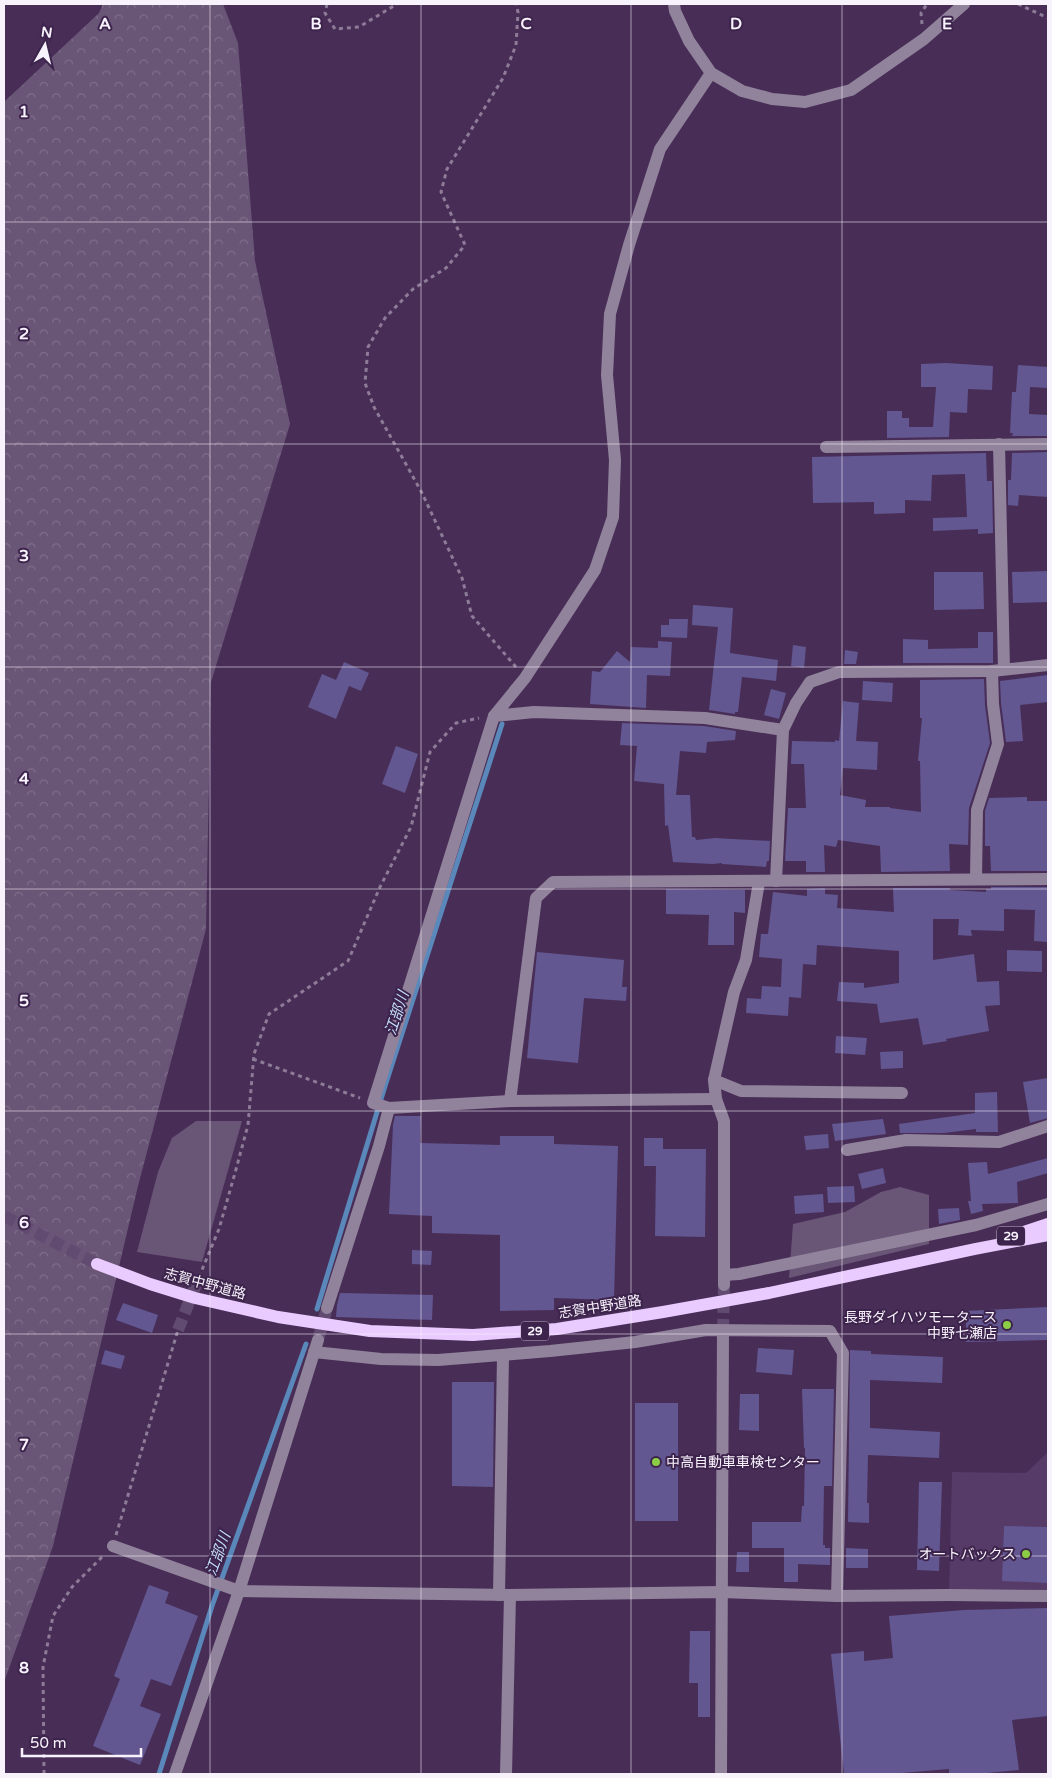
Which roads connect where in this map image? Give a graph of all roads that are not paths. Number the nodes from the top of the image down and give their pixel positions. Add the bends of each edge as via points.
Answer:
1 (674, 4) edge
2 (964, 4) edge
3 (711, 73) junction
4 (999, 444) junction
5 (1048, 444) edge
6 (826, 447) dead end
7 (1048, 665) edge
8 (998, 670) junction
9 (495, 715) junction
10 (783, 730) junction
11 (976, 879) junction
12 (1048, 879) edge
13 (776, 881) junction
14 (759, 882) junction
15 (714, 1080) junction
16 (902, 1093) dead end
17 (716, 1099) junction
18 (510, 1101) junction
19 (389, 1108) junction
20 (1048, 1126) edge
21 (847, 1150) dead end
22 (1048, 1204) edge
23 (1048, 1224) edge
24 (1048, 1235) edge
25 (1032, 1238) junction
26 (1048, 1242) edge
27 (975, 1249) junction
28 (97, 1264) tunnel mouth
29 (327, 1308) tunnel mouth
30 (723, 1331) junction
31 (503, 1356) junction
32 (113, 1546) dead end
33 (239, 1591) junction
34 (721, 1592) junction
35 (504, 1595) junction
36 (837, 1596) junction
37 (1048, 1596) edge
38 (175, 1774) edge
39 (506, 1774) edge
40 (722, 1774) edge

1 - 3 street via 689,42
2 - 3 street via 924,39 851,90 805,102 772,99 742,91
3 - 9 street via 660,149 610,314 607,375 615,460 613,517 594,570 525,678
4 - 5 street
4 - 6 street
4 - 8 street
7 - 8 street
8 - 10 street via 840,672 810,682
8 - 11 street via 993,704 998,744 977,810
9 - 10 street via 534,712 705,718
9 - 19 street via 373,1103
10 - 13 street
11 - 12 street
11 - 13 street
13 - 14 street
14 - 15 street via 746,960 734,992
14 - 18 street via 553,882 536,898
15 - 16 street via 741,1091
15 - 17 street
17 - 18 street
17 - 22 street via 724,1121 724,1280 976,1225
18 - 19 street
19 - 29 street
20 - 21 street via 999,1142 906,1140
23 - 27 main road, 29
24 - 25 main road, 志賀中野道路 / 29
25 - 26 main road, 29
25 - 27 main road, 志賀中野道路 / 29
27 - 28 main road, 志賀中野道路 / 29 via 663,1312 557,1329 473,1335 370,1331 278,1318 186,1295
30 - 31 street via 706,1330 635,1342
30 - 34 street
30 - 36 street via 830,1331 843,1353
31 - 33 street via 381,1359 316,1346
31 - 35 street
32 - 33 street
33 - 35 street
33 - 38 street
34 - 35 street
34 - 36 street
34 - 40 street
35 - 39 street
36 - 37 street

